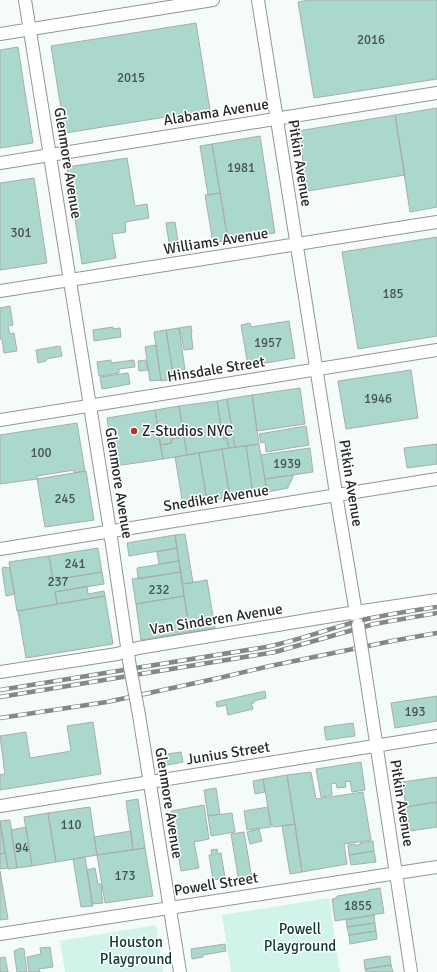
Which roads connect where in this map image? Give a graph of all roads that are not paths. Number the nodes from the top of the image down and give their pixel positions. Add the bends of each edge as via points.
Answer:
1 (25, 0) edge
2 (213, 0) edge
3 (258, 0) edge
4 (30, 29) junction
5 (0, 34) edge
6 (437, 93) edge
7 (276, 118) junction
8 (50, 155) junction
9 (0, 163) edge
10 (437, 222) edge
11 (297, 244) junction
12 (70, 280) junction
13 (0, 291) edge
14 (437, 350) edge
15 (316, 369) junction
16 (90, 405) junction
17 (0, 420) edge
18 (437, 479) edge
19 (336, 495) junction
20 (110, 531) junction
21 (0, 549) edge
22 (437, 600) edge
23 (356, 612) junction
24 (128, 651) junction
25 (0, 672) edge
26 (437, 736) edge
27 (377, 746) junction
28 (150, 782) junction
29 (0, 806) edge
30 (437, 866) edge
31 (396, 873) junction
32 (170, 907) junction
33 (0, 934) edge
34 (180, 972) edge
35 (411, 972) edge

1 - 4 street, Glenmore Avenue
2 - 4 street
3 - 7 street, Pitkin Avenue
4 - 5 street
4 - 8 street, Glenmore Avenue
6 - 7 street, Alabama Avenue
7 - 8 street, Alabama Avenue
7 - 11 street, Pitkin Avenue
8 - 9 street, Alabama Avenue
8 - 12 street, Glenmore Avenue
10 - 11 street, Williams Avenue
11 - 12 street, Williams Avenue
11 - 15 street, Pitkin Avenue
12 - 13 street, Williams Avenue
12 - 16 street, Glenmore Avenue
14 - 15 street, Hinsdale Street
15 - 16 street, Hinsdale Street
15 - 19 street, Pitkin Avenue
16 - 17 street, Hinsdale Street
16 - 20 street, Glenmore Avenue
18 - 19 street, Snediker Avenue
19 - 20 street, Snediker Avenue
19 - 23 street, Pitkin Avenue
20 - 21 street, Snediker Avenue
20 - 24 street, Glenmore Avenue
22 - 23 street, Van Sinderen Avenue
23 - 24 street, Van Sinderen Avenue
23 - 27 street, Pitkin Avenue, bridge
24 - 25 street, Van Sinderen Avenue
24 - 28 street, Glenmore Avenue, bridge
26 - 27 street, Junius Street
27 - 28 street, Junius Street
27 - 31 street, Pitkin Avenue
28 - 29 street, Junius Street
28 - 32 street, Glenmore Avenue
30 - 31 street, Powell Street
31 - 32 street, Powell Street
31 - 35 street, Pitkin Avenue
32 - 33 street, Powell Street
32 - 34 street, Glenmore Avenue

